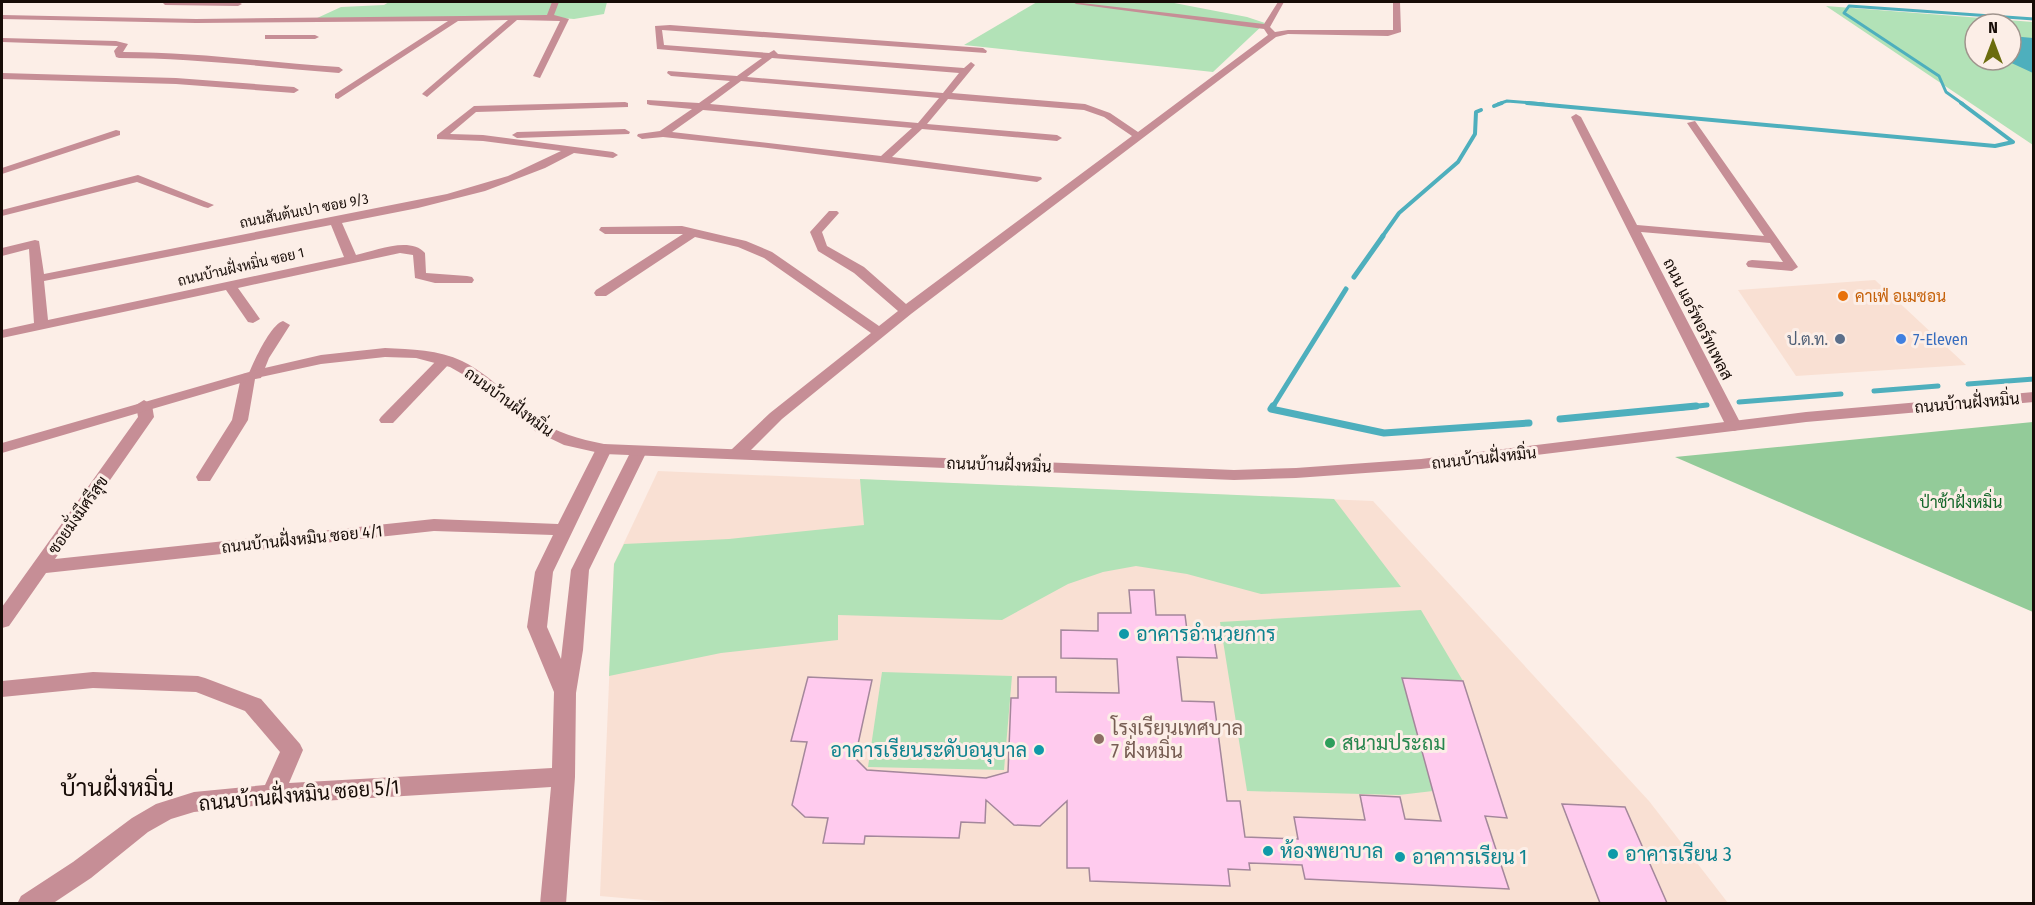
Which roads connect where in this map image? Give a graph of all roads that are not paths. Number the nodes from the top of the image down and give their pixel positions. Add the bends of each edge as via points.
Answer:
1 (555, 2) edge
2 (1076, 2) edge
3 (1281, 2) edge
4 (1397, 2) edge
5 (165, 3) edge
6 (241, 3) edge
7 (140, 11) dead end
8 (550, 16) junction
9 (2, 17) edge
10 (59, 17) junction
11 (457, 18) junction
12 (515, 18) junction
13 (118, 19) junction
14 (341, 19) junction
15 (196, 21) junction
16 (30, 28) dead end
17 (21, 31) dead end
18 (1270, 31) junction
19 (268, 37) dead end
20 (796, 37) junction
21 (2, 39) edge
22 (770, 56) junction
23 (214, 61) junction
24 (339, 70) dead end
25 (966, 71) junction
26 (671, 73) dead end
27 (2, 76) edge
28 (537, 76) dead end
29 (740, 78) junction
30 (176, 81) junction
31 (294, 90) dead end
32 (427, 94) dead end
33 (338, 96) dead end
34 (945, 96) junction
35 (650, 102) dead end
36 (625, 105) dead end
37 (701, 106) junction
38 (1576, 117) dead end
39 (1692, 123) dead end
40 (920, 126) junction
41 (625, 132) dead end
42 (116, 133) dead end
43 (663, 134) junction
44 (642, 136) dead end
45 (1138, 136) junction
46 (483, 138) junction
47 (1057, 138) dead end
48 (570, 151) junction
49 (613, 156) dead end
50 (882, 161) junction
51 (2, 171) edge
52 (1037, 179) dead end
53 (208, 205) dead end
54 (2, 213) edge
55 (833, 213) dead end
56 (334, 220) junction
57 (1632, 228) junction
58 (605, 230) dead end
59 (694, 232) junction
60 (1772, 240) junction
61 (2, 252) edge
62 (351, 258) junction
63 (1752, 264) dead end
64 (37, 279) junction
65 (467, 280) dead end
66 (230, 286) junction
67 (601, 293) dead end
68 (906, 310) junction
69 (253, 319) dead end
70 (41, 325) junction
71 (283, 325) dead end
72 (879, 332) junction
73 (2, 334) edge
74 (445, 360) junction
75 (252, 376) junction
76 (2034, 397) edge
77 (144, 405) junction
78 (387, 420) dead end
79 (1734, 426) junction
80 (2, 448) edge
81 (604, 449) junction
82 (639, 451) junction
83 (737, 454) junction
84 (204, 477) dead end
85 (564, 530) junction
86 (41, 567) junction
87 (2, 621) edge
88 (2, 689) edge
89 (565, 693) junction
90 (563, 777) junction
91 (273, 794) junction
92 (30, 903) edge
93 (553, 903) edge

1 - 8 street
2 - 18 street
3 - 18 street
4 - 18 street via 1397,32
5 - 6 street
6 - 15 street
7 - 13 street
8 - 12 street
8 - 28 street via 565,19
9 - 10 street
10 - 13 street
10 - 16 street
11 - 12 street
11 - 14 street
11 - 33 street
12 - 32 street
13 - 15 street
14 - 15 street
14 - 19 street via 314,39
17 - 21 street
18 - 45 street
20 - 22 street
20 - 22 street via 658,28 660,47
20 - 25 street via 983,51
21 - 23 street via 116,43 124,44 119,55 170,55
22 - 25 street
22 - 29 street
23 - 24 street
23 - 30 street
25 - 34 street
26 - 29 street
27 - 30 street
29 - 34 street
29 - 37 street
30 - 31 street
34 - 40 street
34 - 45 street via 1085,107 1107,115
35 - 37 street
36 - 46 street via 474,109 441,137
37 - 40 street
37 - 43 street
38 - 57 street, ถนน แอร์พอร์ทเพลส
39 - 60 street
40 - 47 street
40 - 50 street
41 - 46 street
42 - 51 street
43 - 44 street
43 - 50 street
45 - 68 street
46 - 48 street
48 - 49 street
48 - 56 street, ถนนสันต้นเปา ซอย 9/3 via 503,182
50 - 52 street
53 - 54 street via 138,178
55 - 68 street via 816,232 822,248 859,270
56 - 62 street
56 - 64 street, ถนนสันต้นเปา ซอย 9/3
57 - 60 street, ถนน แอร์พอร์ทเพลส
57 - 79 street, ถนน แอร์พอร์ทเพลส
58 - 59 street
59 - 67 street
59 - 72 street via 721,237 768,255
60 - 63 street via 1792,267
61 - 64 street via 35,244
62 - 65 street, ถนนบ้านฝั่งหมิ่น ซอย 1 via 408,249 419,253 420,275
62 - 66 street, ถนนบ้านฝั่งหมิ่น ซอย 1
64 - 70 street
66 - 69 street
66 - 70 street, ถนนบ้านฝั่งหมิ่น ซอย 1
68 - 72 street
70 - 73 street, ถนนบ้านฝั่งหมิ่น ซอย 1
71 - 75 street
72 - 83 street via 776,416
74 - 75 street, ถนนบ้านฝั่งหมิ่น via 411,352 375,352
74 - 78 street
74 - 81 street, ถนนบ้านฝั่งหมิ่น via 471,372 545,431 570,443
75 - 77 street, ถนนบ้านฝั่งหมิ่น
75 - 84 street via 240,420
76 - 79 street, ถนนบ้านฝั่งหมิ่น
77 - 80 street, ถนนบ้านฝั่งหมิ่น
77 - 86 street, ซอยมั่งมีศรีสุข via 146,417
79 - 83 street, ถนนบ้านฝั่งหมิ่น via 1448,463 1318,474 1234,475
81 - 82 street, ถนนบ้านฝั่งหมิ่น
81 - 85 street
82 - 83 street, ถนนบ้านฝั่งหมิ่น
82 - 89 street via 580,570
85 - 86 street, ถนนบ้านฝั่งหมิน ซอย 4/1 via 434,525
85 - 89 street via 544,572 537,627
86 - 87 street, ซอยมั่งมีศรีสุข
88 - 91 street via 93,680 198,684 253,705 292,750
89 - 90 street
90 - 91 street, ถนนบ้านฝั่งหมิน ซอย 5/1
90 - 93 street
91 - 92 street, ถนนบ้านฝั่งหมิน ซอย 5/1 via 194,802 164,811

